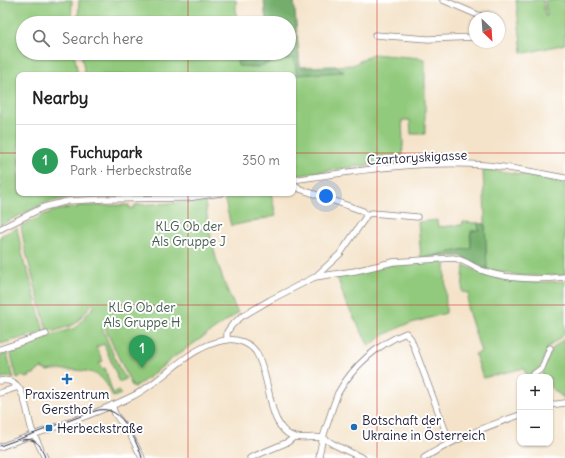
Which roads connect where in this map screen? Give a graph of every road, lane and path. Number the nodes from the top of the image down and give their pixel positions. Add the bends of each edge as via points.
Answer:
1 (443, 0) edge
2 (471, 12) edge
3 (375, 35) dead end
4 (469, 37) edge
5 (565, 178) edge
6 (296, 180) edge
7 (296, 186) edge
8 (201, 196) edge
9 (366, 215) junction
10 (416, 217) dead end
11 (0, 229) edge
12 (315, 277) junction
13 (565, 277) edge
14 (46, 334) dead end
15 (227, 340) junction
16 (550, 348) dead end
17 (0, 349) edge
18 (534, 374) edge
19 (0, 381) edge
20 (18, 387) junction
21 (0, 393) edge
22 (565, 403) edge
23 (112, 405) junction
24 (553, 405) edge
25 (517, 416) edge
26 (34, 435) junction
27 (294, 437) junction
28 (322, 438) junction
29 (450, 443) junction
30 (0, 447) edge
31 (45, 458) edge
32 (142, 458) edge
33 (250, 458) edge
34 (319, 458) edge
35 (363, 458) edge
36 (424, 458) edge

1 - 2 street
3 - 4 street via 428,39
5 - 6 street, Czartoryskigasse via 519,169 452,164 390,168
7 - 9 street via 363,211
8 - 11 street via 68,201 44,207
9 - 10 street via 372,213
9 - 12 street via 340,254
12 - 13 street via 393,262 459,258 480,270 497,275 542,280
12 - 15 street via 242,317 227,332
14 - 17 street
15 - 23 street via 198,350 139,392
15 - 27 street via 248,344 255,351 261,363 278,423
16 - 18 street via 542,368
19 - 20 street via 8,380
20 - 21 street
20 - 26 street via 22,391
22 - 24 street
23 - 26 street
23 - 32 street
25 - 29 street
26 - 30 street
26 - 31 street
27 - 28 street
27 - 33 street
28 - 29 street via 339,393 355,370 376,350 406,333 411,340
28 - 34 street
28 - 35 street
29 - 36 street

